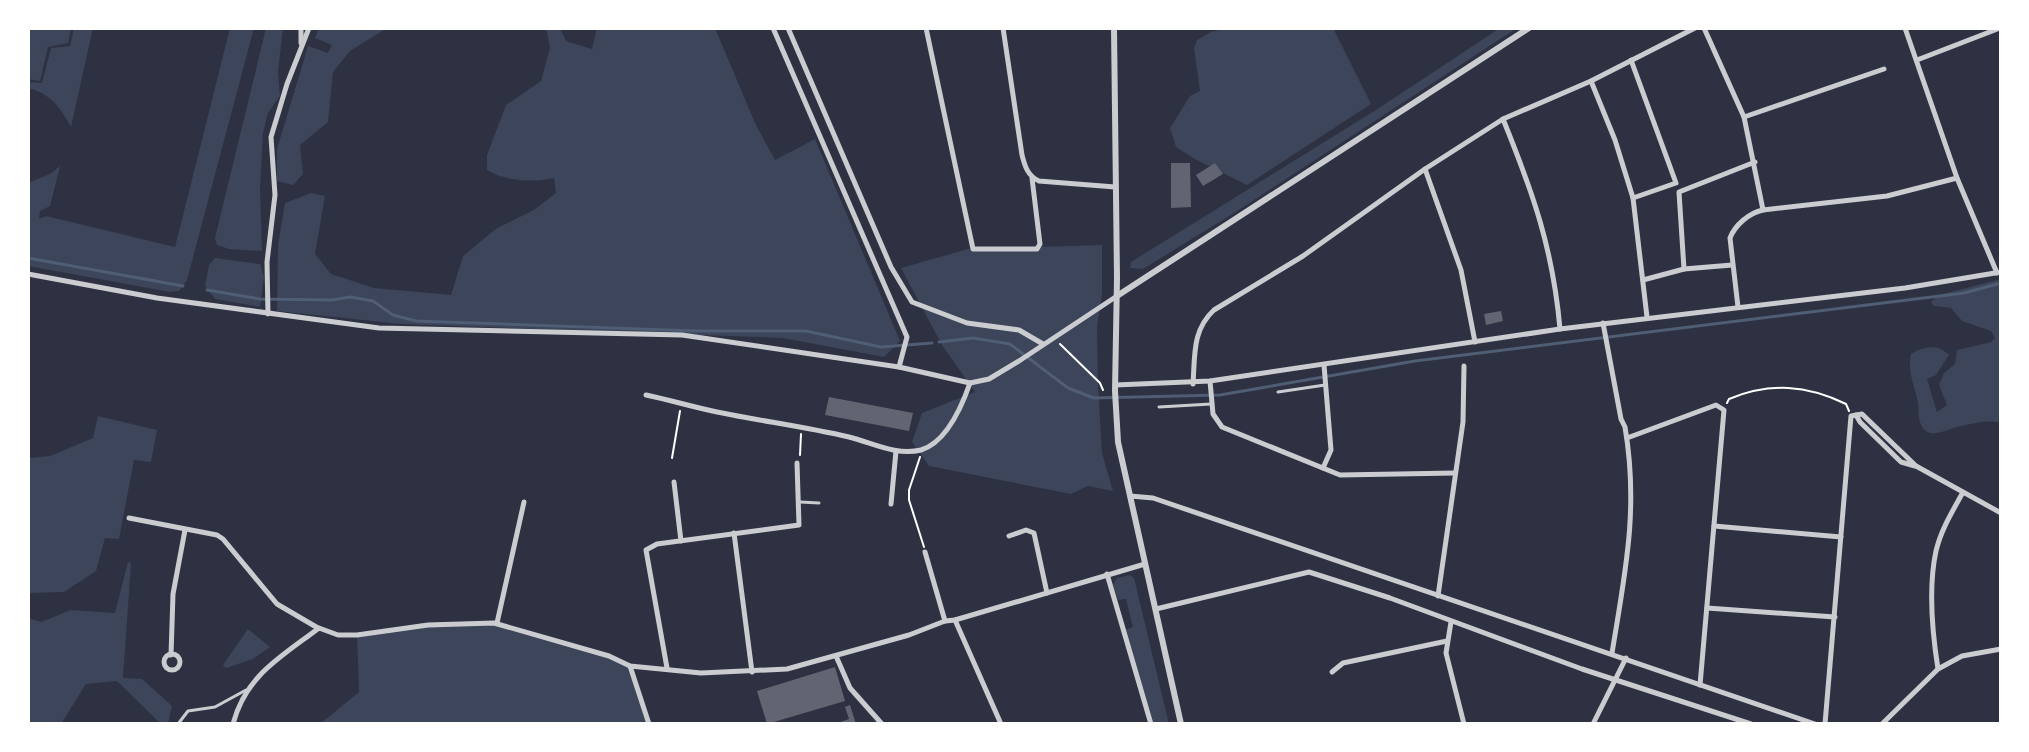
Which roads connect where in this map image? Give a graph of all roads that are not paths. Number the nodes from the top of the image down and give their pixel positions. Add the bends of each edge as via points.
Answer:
1 (301, 28) edge
2 (309, 28) edge
3 (773, 28) edge
4 (788, 28) edge
5 (926, 28) edge
6 (1003, 28) edge
7 (1114, 28) edge
8 (1529, 28) edge
9 (1695, 28) edge
10 (1704, 28) edge
11 (1905, 28) edge
12 (2000, 28) edge
13 (301, 48) junction
14 (1631, 60) junction
15 (1917, 60) junction
16 (1884, 69) dead end
17 (1591, 81) junction
18 (1744, 117) junction
19 (1503, 119) junction
20 (1755, 162) junction
21 (1425, 169) junction
22 (1032, 178) junction
23 (1957, 178) junction
24 (1676, 183) junction
25 (1115, 187) junction
26 (1679, 192) junction
27 (1633, 198) junction
28 (1763, 210) junction
29 (1732, 265) junction
30 (1684, 269) junction
31 (1999, 272) edge
32 (28, 274) edge
33 (1643, 280) junction
34 (1117, 296) junction
35 (1738, 307) junction
36 (268, 314) junction
37 (1647, 317) junction
38 (1603, 323) junction
39 (1560, 329) junction
40 (1475, 342) junction
41 (1043, 344) junction
42 (1464, 366) dead end
43 (899, 367) junction
44 (1324, 368) junction
45 (1210, 381) junction
46 (970, 383) junction
47 (1325, 383) junction
48 (1193, 384) junction
49 (1115, 388) junction
50 (1278, 392) dead end
51 (646, 395) dead end
52 (1211, 403) junction
53 (1159, 407) dead end
54 (1627, 438) junction
55 (896, 451) junction
56 (797, 463) road end
57 (1323, 468) junction
58 (1455, 473) junction
59 (674, 482) dead end
60 (1962, 494) junction
61 (1129, 496) junction
62 (524, 502) dead end
63 (800, 502) junction
64 (819, 503) dead end
65 (891, 504) dead end
66 (2001, 513) edge
67 (129, 518) dead end
68 (1714, 526) junction
69 (185, 530) junction
70 (734, 533) junction
71 (1009, 536) dead end
72 (1841, 537) junction
73 (681, 541) junction
74 (925, 552) road end
75 (1145, 564) junction
76 (1107, 574) junction
77 (1047, 593) junction
78 (1438, 596) junction
79 (1707, 608) junction
80 (1156, 609) junction
81 (1835, 617) junction
82 (955, 620) junction
83 (945, 621) junction
84 (1451, 622) junction
85 (497, 623) junction
86 (319, 628) junction
87 (1447, 641) junction
88 (2001, 649) edge
89 (1612, 653) junction
90 (171, 655) junction
91 (836, 656) junction
92 (1626, 658) junction
93 (630, 666) junction
94 (667, 668) junction
95 (1938, 669) junction
96 (752, 672) junction
97 (1332, 672) dead end
98 (1615, 680) junction
99 (1700, 685) junction
100 (247, 690) junction
101 (178, 724) edge
102 (233, 724) edge
103 (649, 724) edge
104 (882, 724) edge
105 (1001, 724) edge
106 (1151, 724) edge
107 (1181, 724) edge
108 (1464, 724) edge
109 (1593, 724) edge
110 (1751, 724) edge
111 (1815, 724) edge
112 (1825, 724) edge
113 (1882, 724) edge

1 - 13 street
2 - 13 street
3 - 43 street via 907,337
4 - 41 street via 891,267 912,302 967,323 1019,330
5 - 22 street via 973,249 1037,249
6 - 22 street via 1024,163
7 - 25 street
8 - 34 street
9 - 14 street
10 - 18 street
11 - 15 street
12 - 15 street
13 - 36 street via 271,137 275,195 267,262
14 - 17 street
14 - 24 street
15 - 23 street
16 - 18 street
17 - 19 street
17 - 27 street
18 - 20 street
19 - 21 street
19 - 39 street via 1545,231
20 - 26 street
20 - 28 street
21 - 40 street via 1461,270
21 - 48 street via 1202,321
22 - 25 street
23 - 28 street via 1887,196
23 - 31 street
24 - 26 street
24 - 27 street
25 - 34 street
26 - 30 street
27 - 33 street
28 - 29 street via 1752,213 1733,232
29 - 30 street
29 - 35 street
30 - 33 street
31 - 35 street
32 - 36 street
33 - 37 street
34 - 41 street
34 - 49 street
35 - 37 street
36 - 43 street via 379,328 682,335
37 - 38 street
38 - 39 street
38 - 54 street
39 - 40 street
40 - 44 street
41 - 46 street via 989,379
42 - 58 street
43 - 46 street
44 - 45 street
44 - 47 street
45 - 48 street
45 - 52 street
46 - 55 street via 960,410 935,441 922,449
47 - 50 lane
47 - 57 street via 1331,450
48 - 49 street
49 - 61 street
51 - 55 street
52 - 53 lane
52 - 57 street via 1222,427
54 - 68 street via 1716,405 1724,410
54 - 89 street via 1631,534
55 - 65 street
56 - 63 street
57 - 58 street via 1340,475
58 - 78 street
59 - 73 street
60 - 66 street
60 - 72 street via 1916,466 1862,414 1854,415
60 - 95 street via 1936,551 1932,616
61 - 75 street
61 - 78 street via 1153,498
62 - 85 street
63 - 64 lane
63 - 70 street via 799,525
67 - 69 street
68 - 72 street
68 - 79 street
69 - 86 street via 223,539 277,604
69 - 90 street via 173,594
70 - 73 street
70 - 96 street
71 - 77 street via 1034,533
72 - 81 street
73 - 94 street via 646,550
74 - 83 street
75 - 76 street
75 - 80 street
76 - 77 street
76 - 106 street
77 - 82 street
78 - 89 street
79 - 81 street
79 - 99 street
80 - 84 street via 1309,572
80 - 107 street
81 - 112 street
82 - 83 street
82 - 105 street
83 - 91 street
84 - 87 street
84 - 98 street
85 - 86 street via 357,635
85 - 93 street
86 - 100 street via 268,666
87 - 97 street via 1343,663
87 - 108 street
88 - 95 street via 1962,656
89 - 92 street
90 - 90 street via 179,662 171,671 164,664
91 - 96 street
91 - 104 street via 850,688
92 - 98 street
92 - 99 street
93 - 94 street
93 - 103 street
94 - 96 street
95 - 113 street
98 - 109 street
98 - 110 street
99 - 111 street
100 - 101 lane via 215,707 193,708
100 - 102 street

